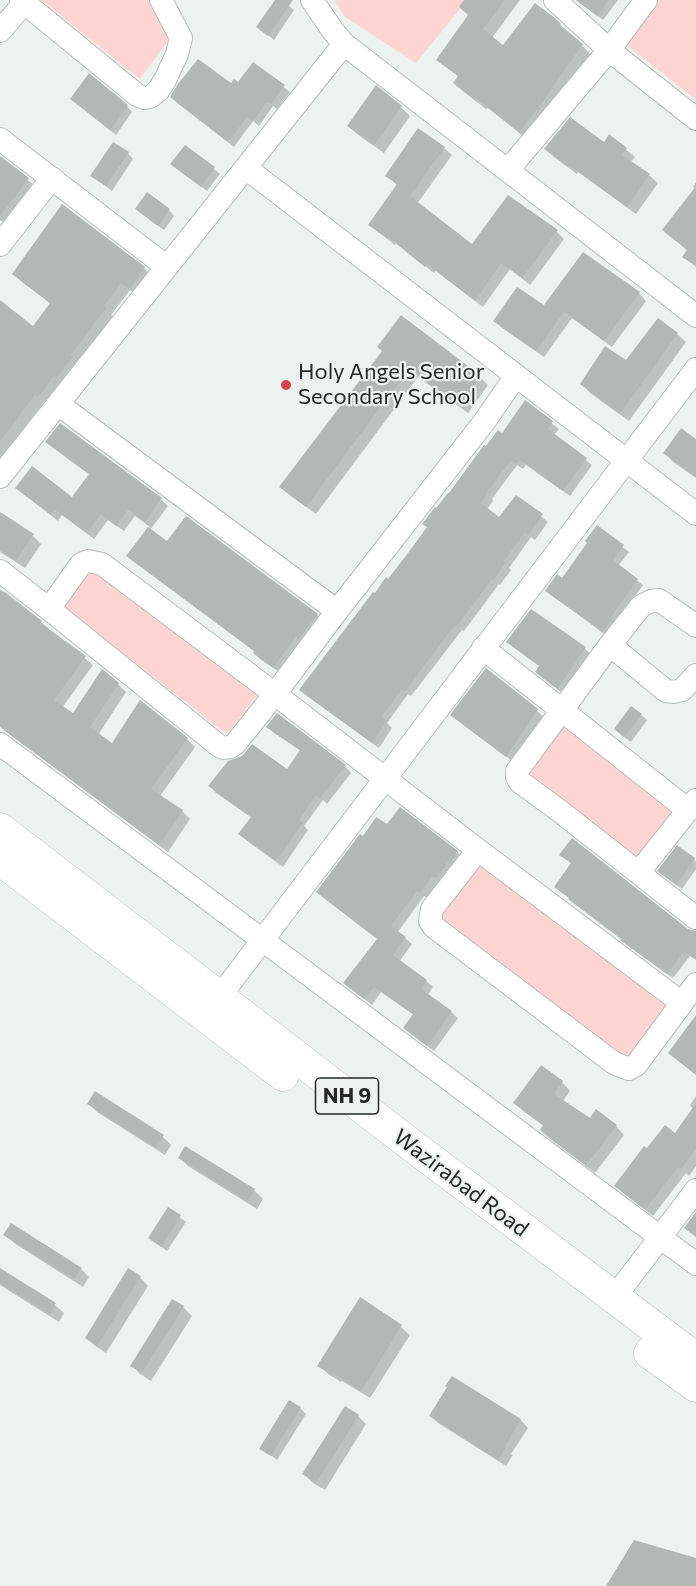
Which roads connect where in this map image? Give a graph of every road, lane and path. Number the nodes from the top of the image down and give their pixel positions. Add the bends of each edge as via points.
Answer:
1 (161, 0) edge
2 (312, 0) edge
3 (555, 0) edge
4 (646, 0) edge
5 (23, 1) edge
6 (0, 31) edge
7 (344, 44) junction
8 (609, 50) junction
9 (696, 119) edge
10 (0, 139) edge
11 (246, 168) junction
12 (508, 170) junction
13 (52, 178) junction
14 (0, 245) edge
15 (167, 267) junction
16 (696, 316) edge
17 (696, 369) edge
18 (516, 376) junction
19 (58, 404) junction
20 (626, 460) junction
21 (0, 477) edge
22 (696, 514) edge
23 (0, 571) edge
24 (49, 609) junction
25 (337, 611) junction
26 (696, 626) edge
27 (610, 645) junction
28 (483, 648) junction
29 (696, 675) edge
30 (275, 694) junction
31 (562, 711) junction
32 (0, 744) edge
33 (384, 778) junction
34 (692, 805) edge
35 (0, 829) edge
36 (478, 850) junction
37 (0, 859) edge
38 (639, 872) junction
39 (696, 918) edge
40 (262, 940) junction
41 (696, 984) edge
42 (682, 1003) junction
43 (212, 1006) junction
44 (696, 1190) edge
45 (660, 1237) junction
46 (696, 1264) edge
47 (614, 1298) junction
48 (696, 1359) edge
49 (696, 1386) edge

1 - 5 street via 181,38 165,80 158,91 144,98
2 - 7 street
3 - 8 street
4 - 8 street
5 - 6 street
7 - 11 street
7 - 12 street
8 - 9 street
8 - 12 street
10 - 13 street
11 - 15 street
11 - 18 street
12 - 16 street
13 - 14 street
13 - 15 street
15 - 19 street
17 - 20 street
18 - 20 street
18 - 25 street
19 - 21 street
19 - 25 street
20 - 22 street
20 - 28 street
23 - 24 street
24 - 30 street via 81,564 102,564
24 - 30 street via 223,748 235,744
25 - 30 street
26 - 27 street via 667,604 651,601 641,606
27 - 29 street via 666,690 682,690
27 - 31 street
28 - 31 street
28 - 33 street
30 - 33 street
31 - 34 street
31 - 38 street via 518,768 516,777
32 - 40 street
33 - 36 street
33 - 40 street
34 - 38 street
35 - 43 highway, Wazirabad Road / NH 9
36 - 42 street
36 - 42 street via 432,909 430,921 614,1063 629,1069 636,1065
37 - 43 highway, Wazirabad Road / NH 9
38 - 39 street
40 - 43 street
40 - 45 street
41 - 42 street
43 - 47 highway, Wazirabad Road / NH 9 via 424,1155
43 - 49 highway, Wazirabad Road / NH 9
44 - 45 street
45 - 46 street
45 - 47 street
47 - 48 highway, Wazirabad Road / NH 9

